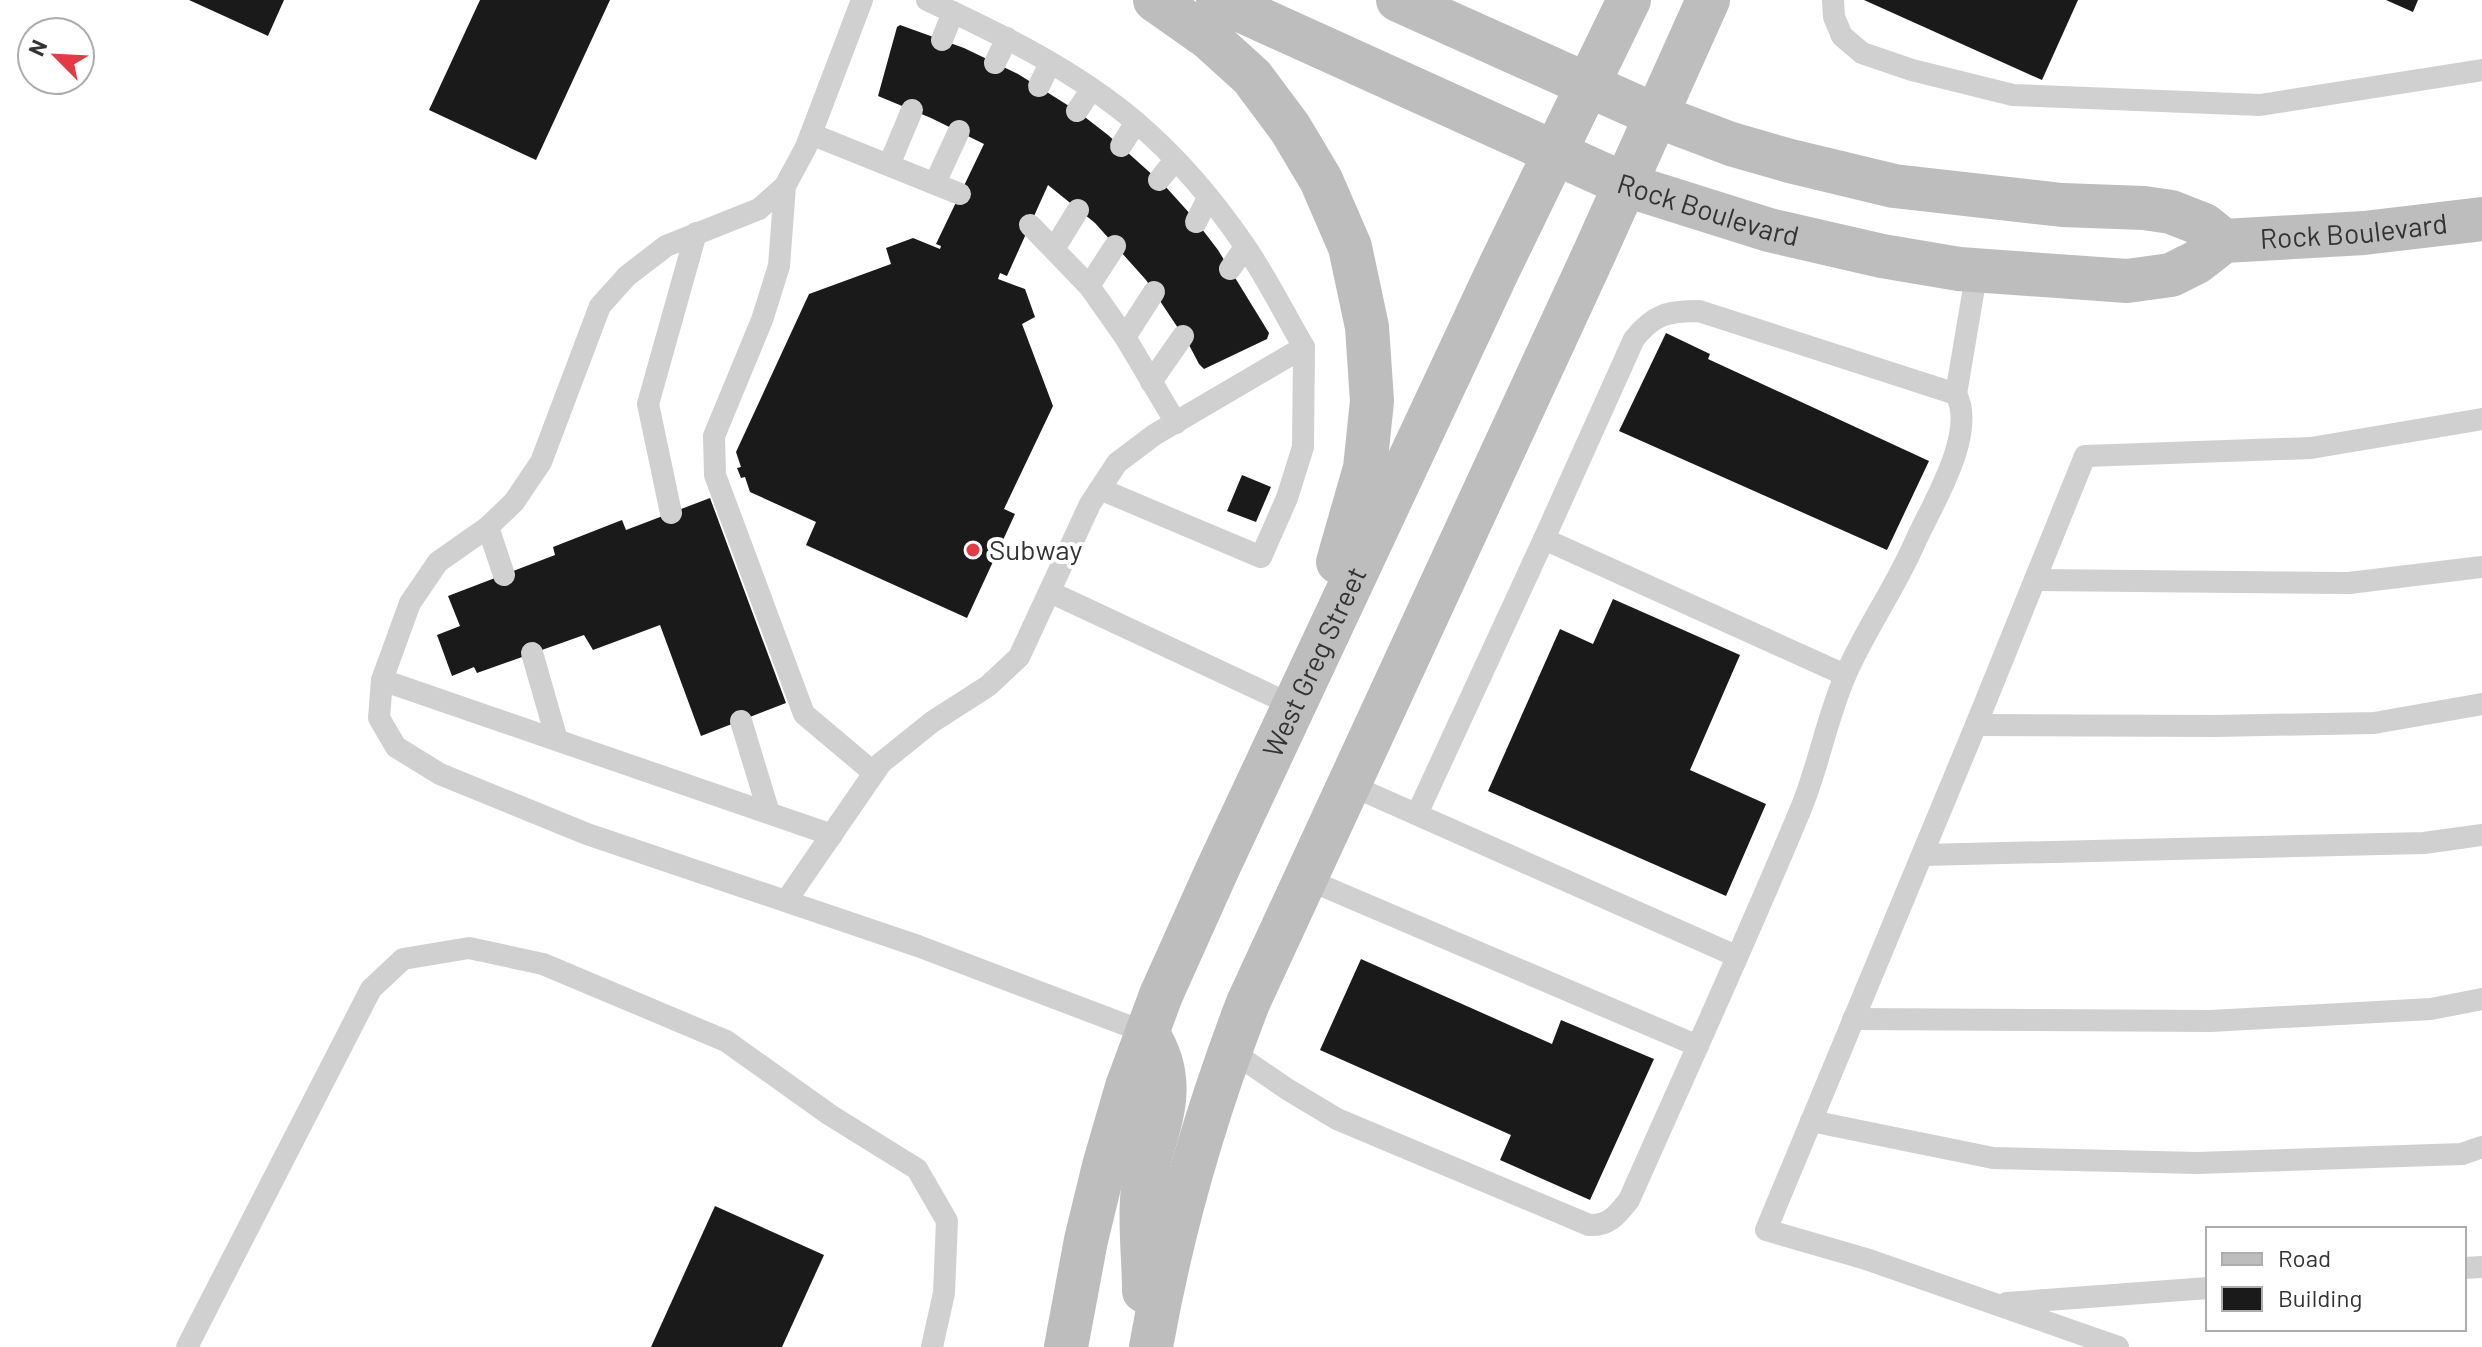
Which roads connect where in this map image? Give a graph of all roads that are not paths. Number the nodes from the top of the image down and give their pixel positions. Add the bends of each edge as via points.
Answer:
1 (862, 0) edge
2 (927, 0) edge
3 (1155, 0) edge
4 (1218, 0) edge
5 (1398, 0) edge
6 (1629, 0) edge
7 (1708, 0) edge
8 (1833, 0) edge
9 (953, 12) junction
10 (1007, 38) junction
11 (942, 40) dead end
12 (995, 63) dead end
13 (1050, 63) junction
14 (2482, 70) edge
15 (1039, 86) dead end
16 (1588, 86) junction
17 (1091, 90) junction
18 (912, 110) dead end
19 (1077, 111) dead end
20 (1657, 116) junction
21 (1136, 122) junction
22 (959, 131) dead end
23 (811, 134) junction
24 (1121, 146) dead end
25 (1554, 154) junction
26 (1175, 160) junction
27 (889, 165) junction
28 (1159, 180) dead end
29 (935, 183) junction
30 (1626, 185) junction
31 (785, 186) junction
32 (960, 194) dead end
33 (1208, 198) junction
34 (1078, 210) dead end
35 (2482, 219) edge
36 (1196, 222) dead end
37 (1030, 225) dead end
38 (696, 233) junction
39 (2224, 241) junction
40 (1115, 246) dead end
41 (1245, 247) junction
42 (1054, 249) junction
43 (1230, 269) dead end
44 (1977, 270) junction
45 (1089, 286) junction
46 (1154, 292) dead end
47 (1183, 336) dead end
48 (1125, 337) junction
49 (1304, 347) junction
50 (1151, 382) junction
51 (1956, 394) junction
52 (2482, 419) edge
53 (1176, 423) junction
54 (1100, 489) junction
55 (671, 513) dead end
56 (488, 527) junction
57 (1544, 539) junction
58 (2482, 567) edge
59 (504, 575) dead end
60 (2035, 580) junction
61 (1050, 592) junction
62 (532, 653) dead end
63 (1845, 675) junction
64 (382, 680) junction
65 (2482, 704) edge
66 (1294, 706) junction
67 (741, 721) dead end
68 (1976, 725) junction
69 (557, 740) junction
70 (874, 773) junction
71 (1348, 784) junction
72 (769, 813) junction
73 (1417, 814) junction
74 (832, 835) junction
75 (2482, 835) edge
76 (1923, 855) junction
77 (1304, 878) junction
78 (786, 901) junction
79 (1736, 956) junction
80 (2482, 999) edge
81 (1853, 1019) junction
82 (1147, 1033) junction
83 (1698, 1046) junction
84 (1230, 1050) junction
85 (1811, 1121) junction
86 (2482, 1147) edge
87 (2206, 1288) edge
88 (1998, 1304) junction
89 (187, 1347) edge
90 (932, 1347) edge
91 (1066, 1347) edge
92 (1148, 1347) edge
93 (2118, 1347) edge

1 - 23 lane
2 - 9 lane
3 - 66 main road via 1252,77 1290,128 1321,180 1350,247 1367,327 1372,401 1365,468
4 - 25 main road, Rock Boulevard
5 - 16 main road, Rock Boulevard
6 - 16 main road, West Greg Street
7 - 20 main road
8 - 14 lane via 1842,36 1862,53 2013,95 2260,105
9 - 10 lane
9 - 11 lane
10 - 12 lane
10 - 13 lane
13 - 15 lane
13 - 17 lane
16 - 20 main road, Rock Boulevard
16 - 25 main road, West Greg Street
17 - 19 lane
17 - 21 lane
18 - 27 lane
20 - 30 main road
20 - 39 main road, Rock Boulevard via 1731,144 1894,186 2171,212 2204,225
21 - 24 lane
21 - 26 lane
22 - 29 lane
23 - 27 lane
23 - 31 lane
25 - 30 main road, Rock Boulevard
25 - 66 main road, West Greg Street
26 - 28 lane
26 - 33 lane
27 - 29 lane
29 - 32 lane
30 - 44 main road, Rock Boulevard via 1769,230 1882,256
30 - 71 main road
31 - 38 lane via 759,209
31 - 70 lane via 779,266 714,436 715,475 804,714
33 - 36 lane
33 - 41 lane
34 - 42 lane
35 - 39 main road, Rock Boulevard
37 - 42 lane
38 - 55 lane via 648,404
38 - 56 lane via 666,246 627,276 600,306 541,462 514,502
39 - 44 main road, Rock Boulevard via 2171,275 2127,281
40 - 45 lane
41 - 43 lane
41 - 49 lane
42 - 45 lane
44 - 51 lane
45 - 48 lane
46 - 48 lane
47 - 50 lane
48 - 50 lane
49 - 53 lane
49 - 54 lane via 1303,447 1261,557
50 - 53 lane
51 - 57 lane via 1699,311 1675,311 1649,321 1634,339
51 - 63 lane via 1963,424 1955,453 1908,558
52 - 60 lane via 2311,448 2085,456
53 - 54 lane via 1117,463
54 - 61 lane
56 - 59 lane
56 - 64 lane via 431,572 410,603
57 - 63 lane
57 - 73 lane
58 - 60 lane via 2349,583
60 - 68 lane
61 - 66 lane
61 - 70 lane via 1019,657 988,686 891,754
62 - 69 lane
63 - 79 lane via 1803,803
64 - 69 lane
64 - 78 lane via 379,718 396,747 440,774 587,834
65 - 68 lane via 2374,723
66 - 82 main road, West Greg Street
67 - 72 lane
68 - 76 lane
69 - 72 lane
70 - 74 lane
71 - 73 lane
71 - 77 main road
72 - 74 lane
73 - 79 lane
74 - 78 lane
75 - 76 lane via 2424,843
76 - 81 lane
77 - 83 lane
77 - 84 main road
78 - 82 lane
79 - 83 lane
80 - 81 lane via 2431,1009 2211,1021
81 - 85 lane
82 - 91 main road, West Greg Street via 1104,1166
82 - 92 main road via 1165,1069 1163,1110 1142,1198
83 - 84 lane via 1629,1200 1602,1225 1589,1225 1337,1119
84 - 92 main road via 1190,1172
85 - 86 lane via 1993,1158 2197,1163 2462,1154
85 - 88 lane via 1766,1230
87 - 88 lane
88 - 93 lane
89 - 90 lane via 371,989 403,959 469,948 543,964 726,1041 917,1169 947,1221 944,1293

